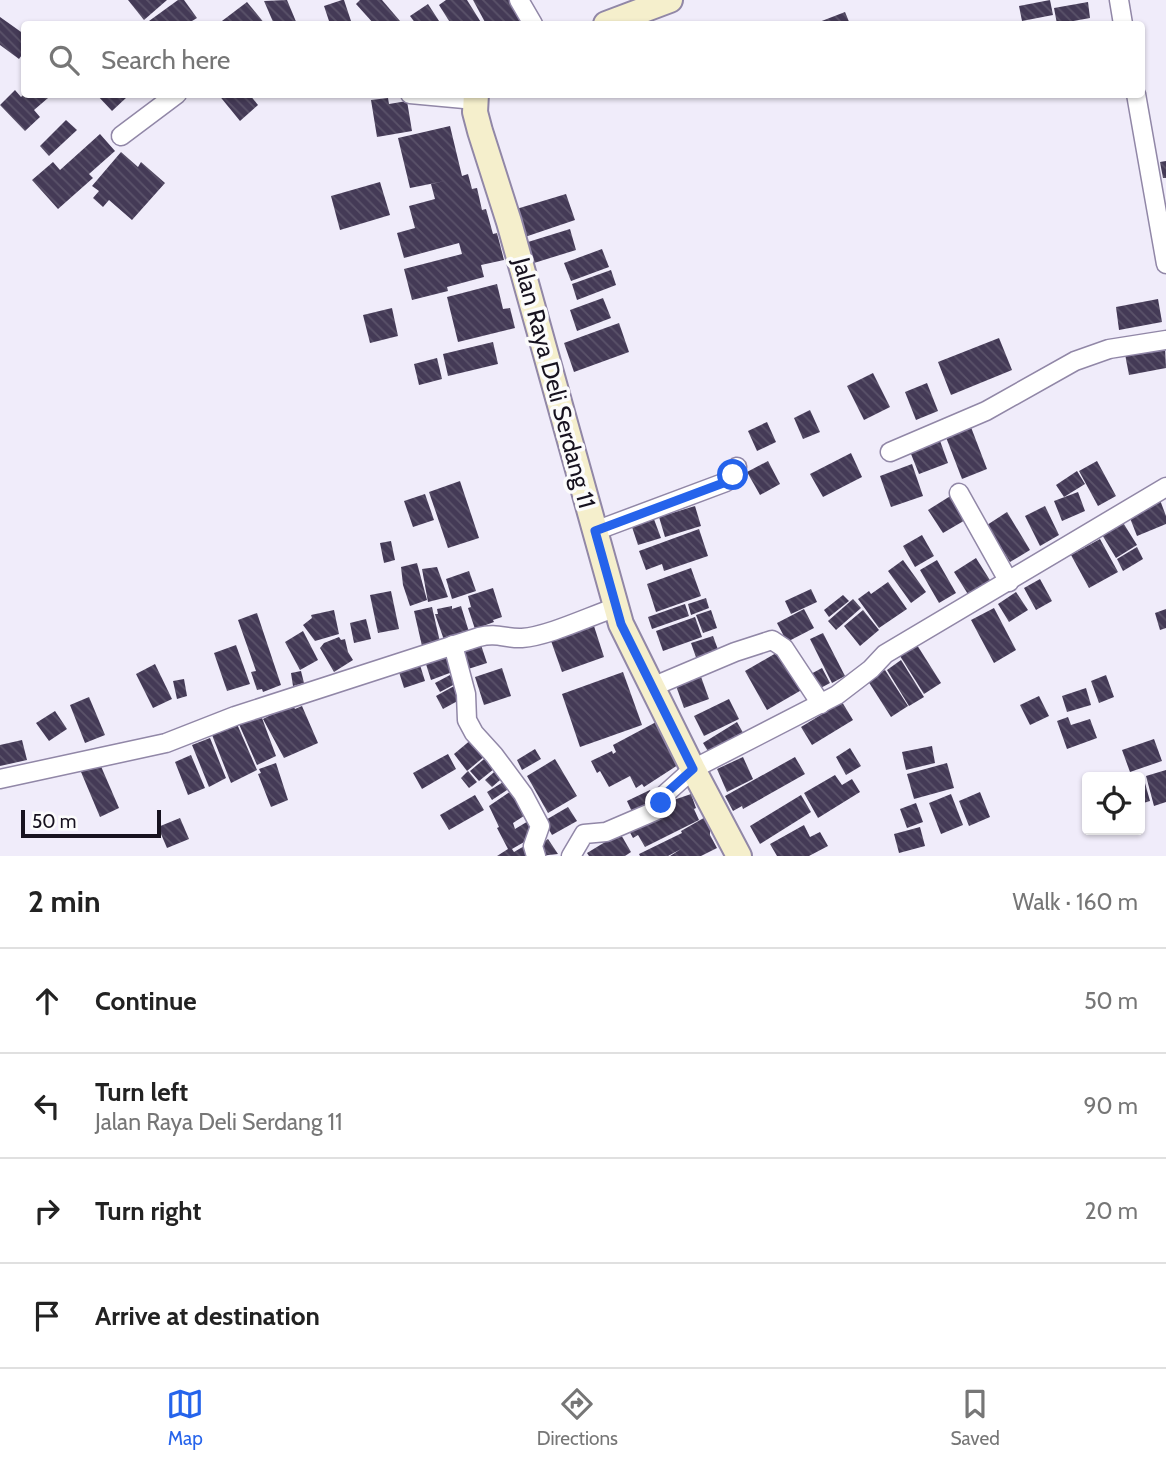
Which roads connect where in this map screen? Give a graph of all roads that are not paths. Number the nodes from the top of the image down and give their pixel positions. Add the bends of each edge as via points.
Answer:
1 (519, 0) edge
2 (670, 0) edge
3 (1119, 0) edge
4 (633, 6) edge
5 (531, 21) edge
6 (610, 21) edge
7 (1122, 21) edge
8 (172, 98) edge
9 (475, 98) edge
10 (1137, 98) edge
11 (121, 136) dead end
12 (1166, 264) edge
13 (1166, 341) edge
14 (890, 452) dead end
15 (737, 467) dead end
16 (1166, 487) edge
17 (959, 493) dead end
18 (595, 531) junction
19 (1009, 582) junction
20 (617, 607) junction
21 (453, 645) junction
22 (652, 687) junction
23 (821, 704) junction
24 (693, 769) junction
25 (0, 779) edge
26 (536, 856) edge
27 (571, 856) edge
28 (739, 856) edge

1 - 5 street
2 - 4 street
3 - 7 street
4 - 6 street
8 - 11 street
9 - 18 street, Jalan Raya Deli Serdang 11 via 480,131
10 - 12 street
13 - 14 street via 1109,349 1075,361 986,411
15 - 18 street via 726,482
16 - 19 street
17 - 19 street
18 - 20 street, Jalan Raya Deli Serdang 11
19 - 23 street via 885,654 855,682
20 - 21 street via 520,639 489,634
20 - 22 street, Jalan Raya Deli Serdang 11
21 - 25 street via 166,743
21 - 26 street via 466,694 467,720 523,794 540,825 533,846
22 - 23 street via 772,640 784,648
22 - 24 street, Jalan Raya Deli Serdang 11
23 - 24 street
24 - 27 street via 663,796 659,808 606,832 584,834
24 - 28 street, Jalan Raya Deli Serdang 11

